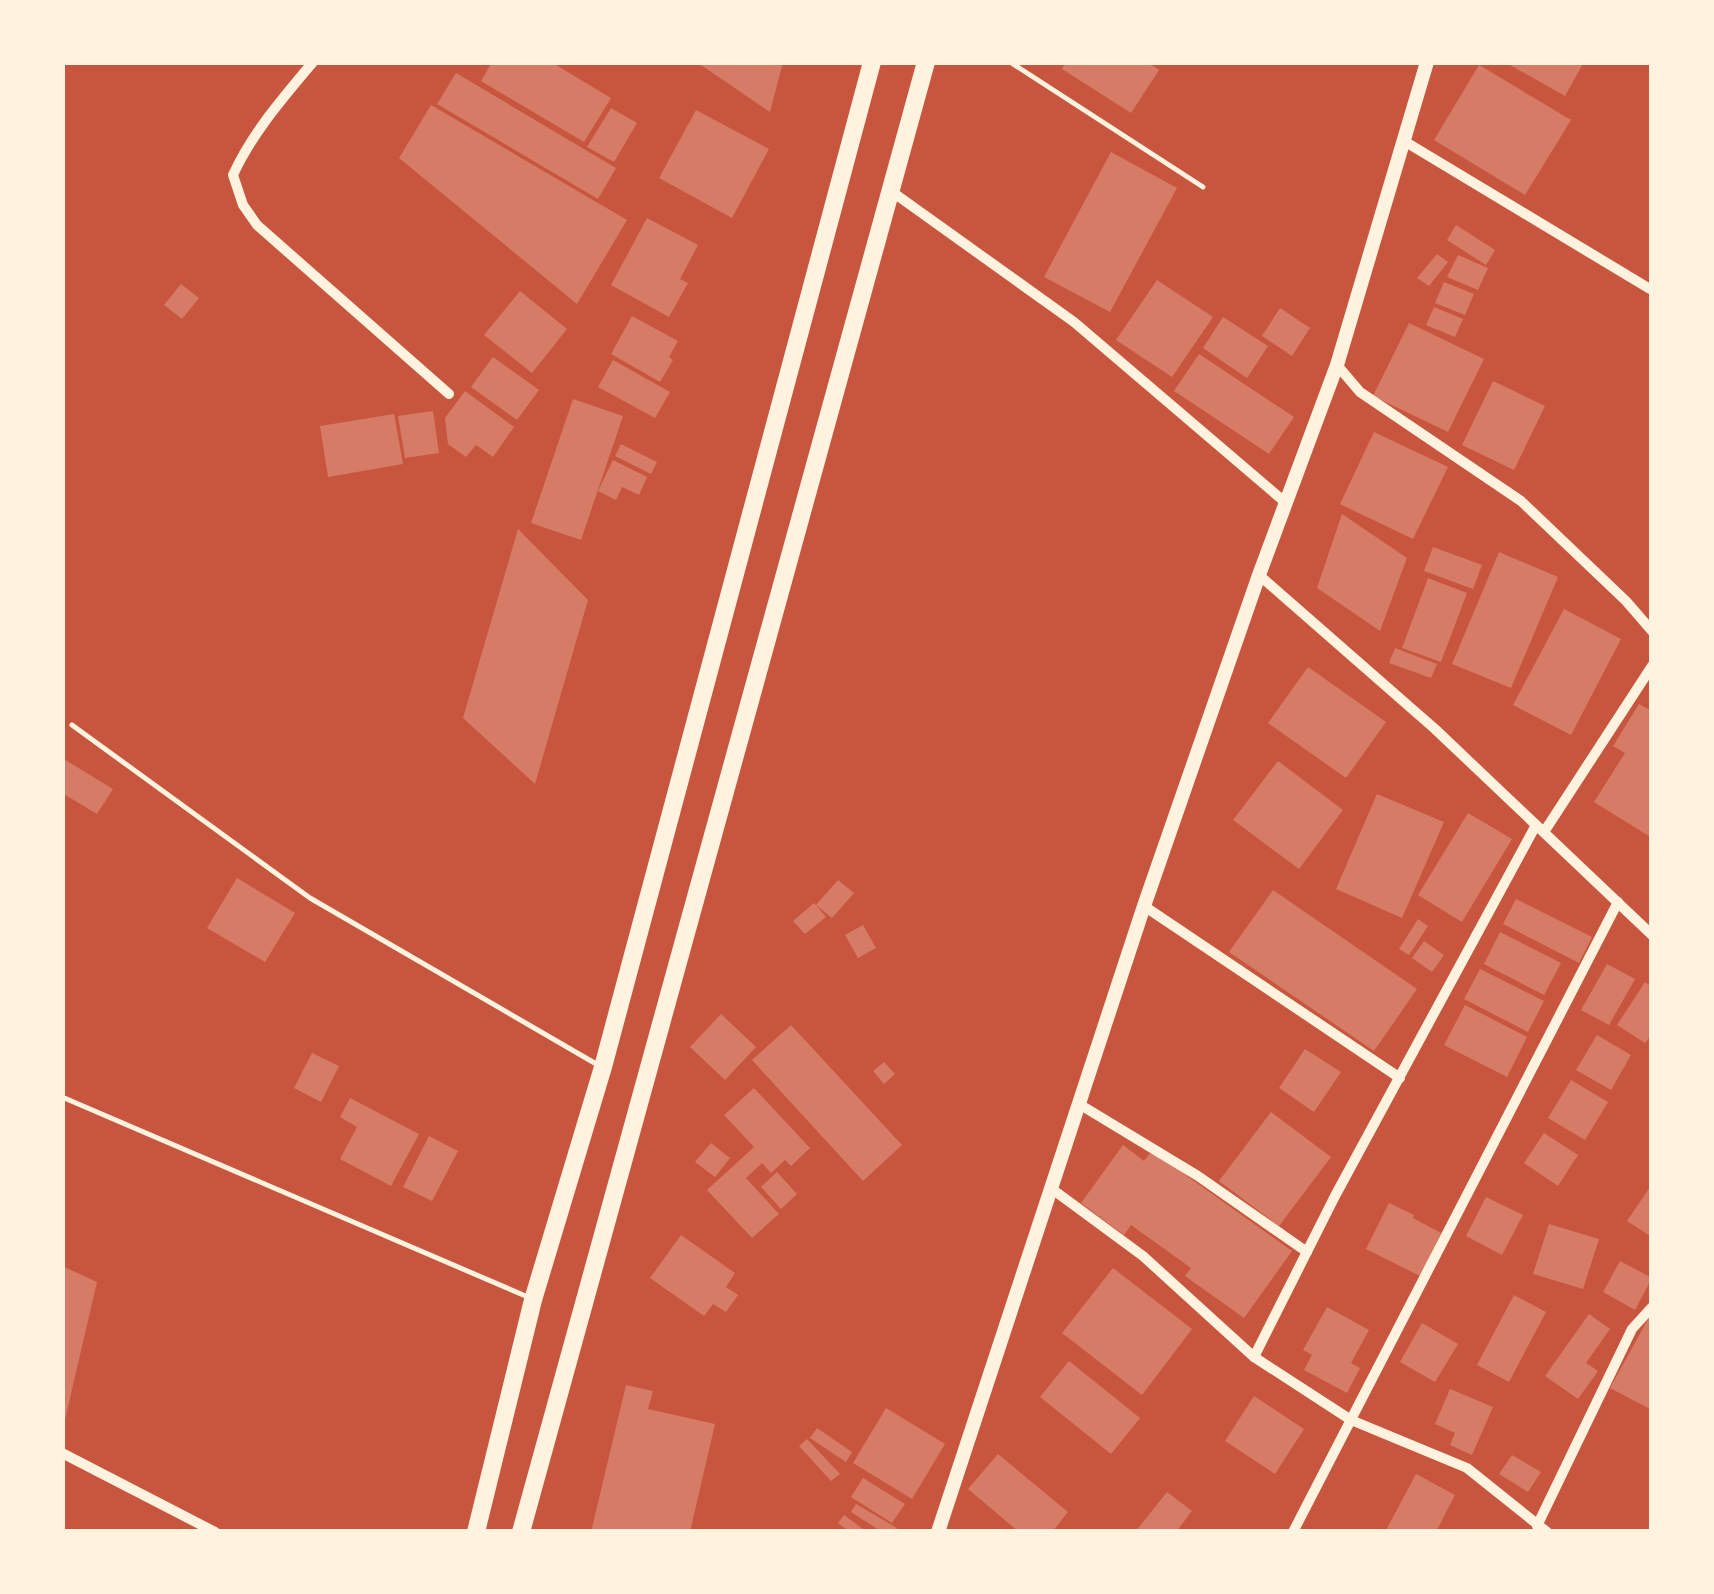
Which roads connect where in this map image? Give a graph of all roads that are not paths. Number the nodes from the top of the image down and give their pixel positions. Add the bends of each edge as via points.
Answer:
1 (313, 62) edge
2 (872, 62) edge
3 (926, 62) edge
4 (1010, 62) edge
5 (1427, 62) edge
6 (1404, 141) junction
7 (1203, 187) dead end
8 (891, 191) junction
9 (1650, 290) edge
10 (1337, 365) junction
11 (448, 394) dead end
12 (1286, 503) junction
13 (1259, 574) junction
14 (1652, 631) edge
15 (1652, 666) edge
16 (72, 724) dead end
17 (1540, 829) junction
18 (1618, 902) junction
19 (1144, 906) junction
20 (1650, 932) edge
21 (603, 1068) junction
22 (1400, 1078) junction
23 (62, 1097) edge
24 (1079, 1104) junction
25 (1052, 1189) junction
26 (1307, 1252) junction
27 (533, 1300) junction
28 (1652, 1307) edge
29 (1254, 1357) junction
30 (1352, 1420) junction
31 (62, 1453) edge
32 (1542, 1529) edge
33 (215, 1532) edge
34 (476, 1532) edge
35 (521, 1532) edge
36 (938, 1532) edge
37 (1293, 1532) edge

1 - 11 street via 243,153 234,175 243,204 258,225
2 - 21 highway
3 - 8 highway
4 - 7 lane
5 - 6 street
6 - 9 street
6 - 10 street
8 - 12 street via 1074,322
8 - 35 highway
10 - 12 street
10 - 14 street via 1360,392 1521,501
12 - 13 street
13 - 17 street
13 - 19 street
15 - 17 street
16 - 21 lane via 310,898
17 - 18 street
17 - 22 street
18 - 20 street
18 - 30 street
19 - 22 street
19 - 24 street
21 - 27 highway
22 - 26 street
23 - 27 lane
24 - 25 street
24 - 26 street
25 - 29 street via 1143,1256
25 - 36 street
26 - 29 street
27 - 34 highway
28 - 32 street via 1632,1329
29 - 30 street
30 - 32 street via 1467,1468
30 - 37 street
31 - 33 street

